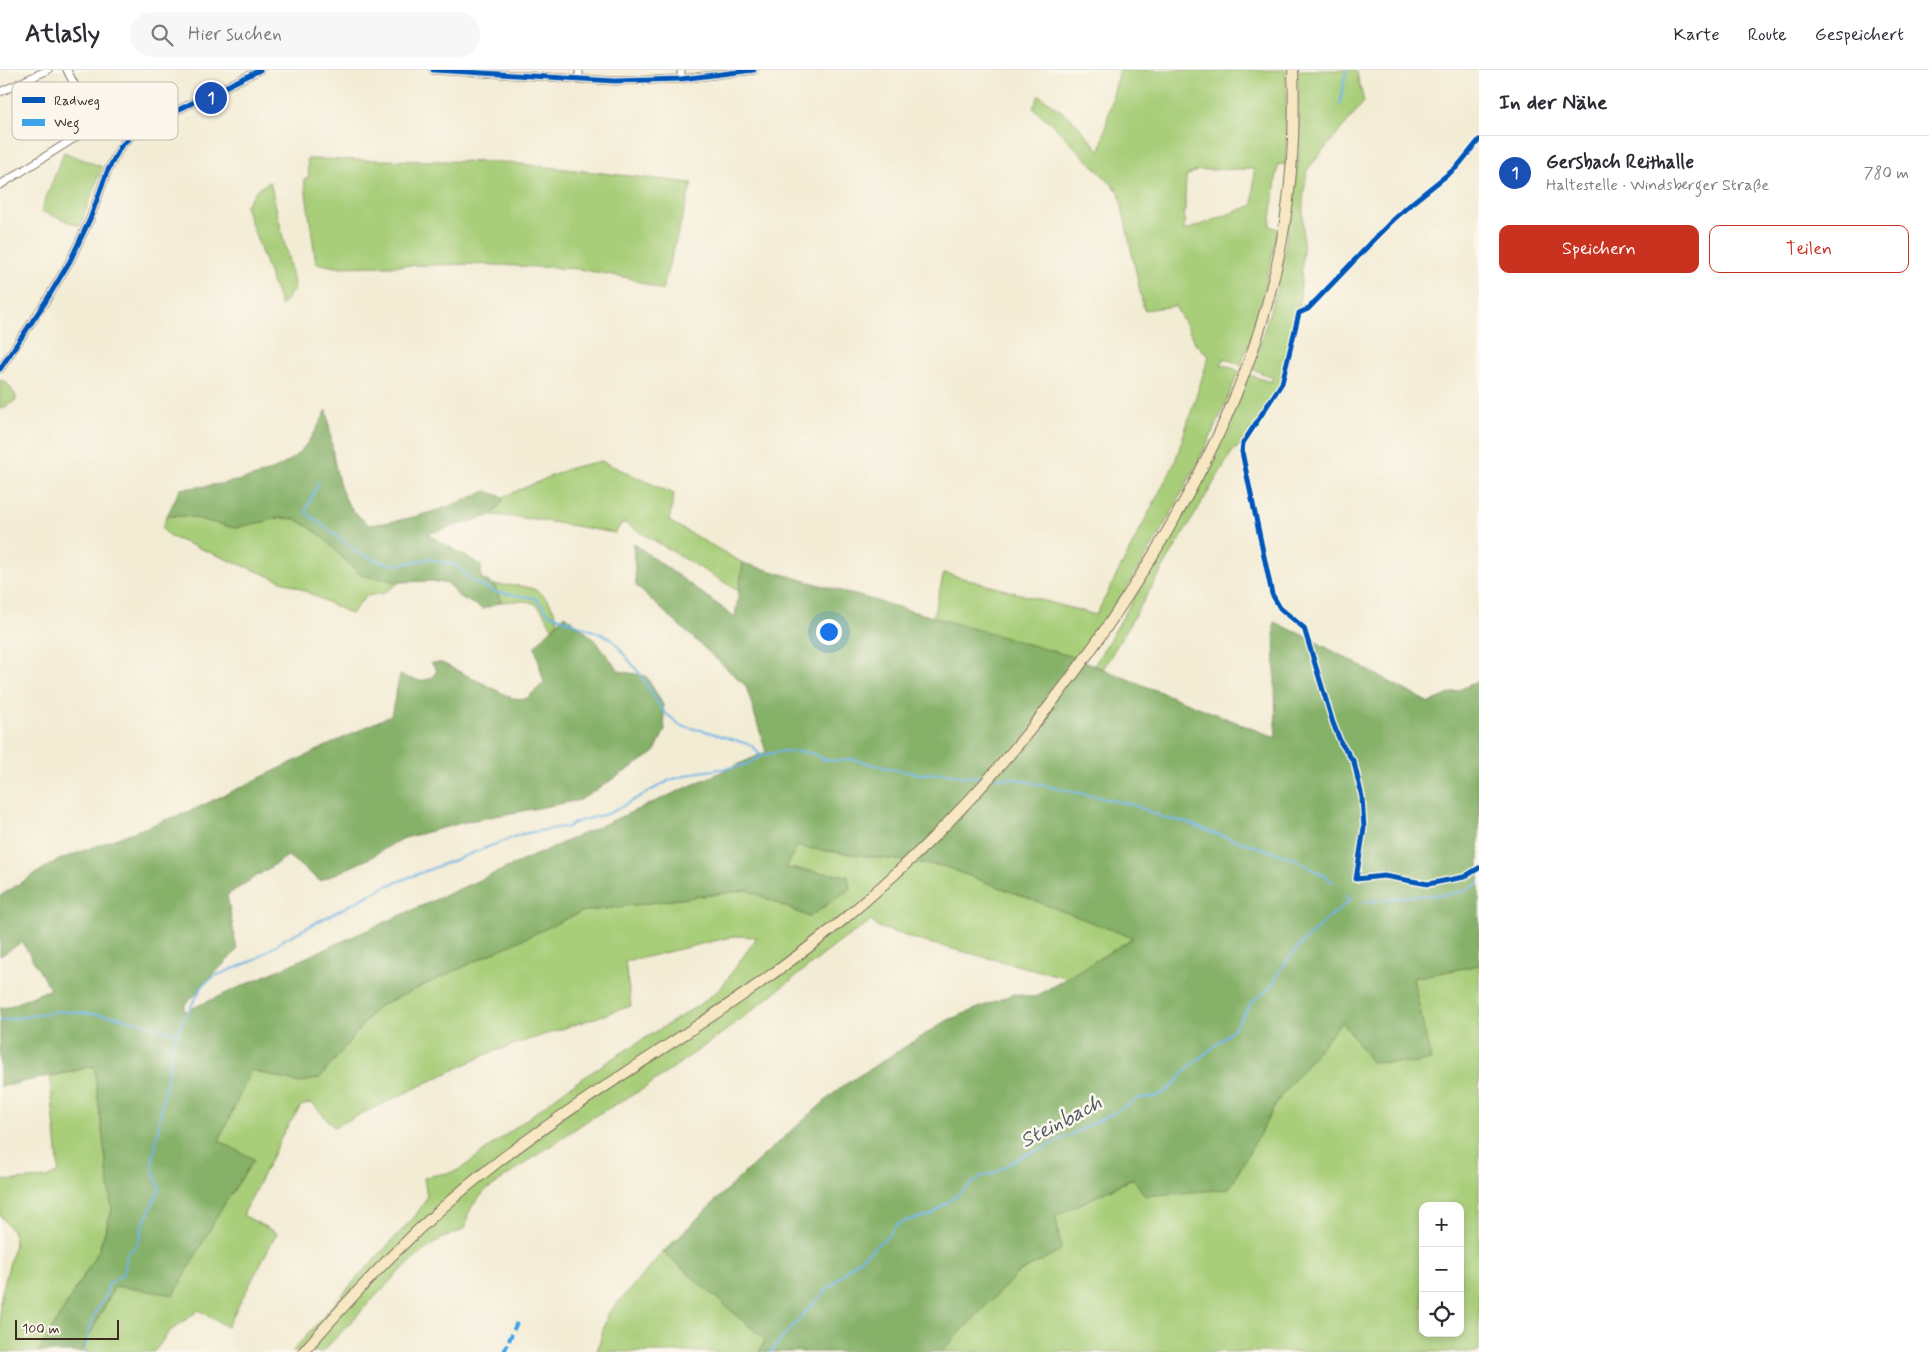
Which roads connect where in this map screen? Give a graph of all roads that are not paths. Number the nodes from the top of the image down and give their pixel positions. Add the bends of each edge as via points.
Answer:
1 (48, 70) edge
2 (67, 70) edge
3 (260, 70) edge
4 (433, 70) edge
5 (448, 70) edge
6 (579, 70) edge
7 (681, 70) edge
8 (754, 70) edge
9 (1293, 70) edge
10 (681, 79) junction
11 (579, 80) junction
12 (22, 82) edge
13 (73, 82) edge
14 (12, 86) edge
15 (0, 92) edge
16 (178, 110) edge
17 (71, 140) edge
18 (127, 140) edge
19 (0, 185) edge
20 (0, 369) edge
21 (303, 1352) edge

1 - 12 street
2 - 13 street
3 - 16 street
4 - 5 street
5 - 11 street
6 - 11 street
7 - 10 street
8 - 10 street
9 - 21 main road via 1293,145 1285,221 1271,292 1248,363 1220,432 1178,512 1128,596 1034,727 972,798 890,879 836,926 750,991 547,1126 486,1171 388,1259
10 - 11 street
14 - 15 street
17 - 19 street
18 - 20 street via 112,160 70,262

